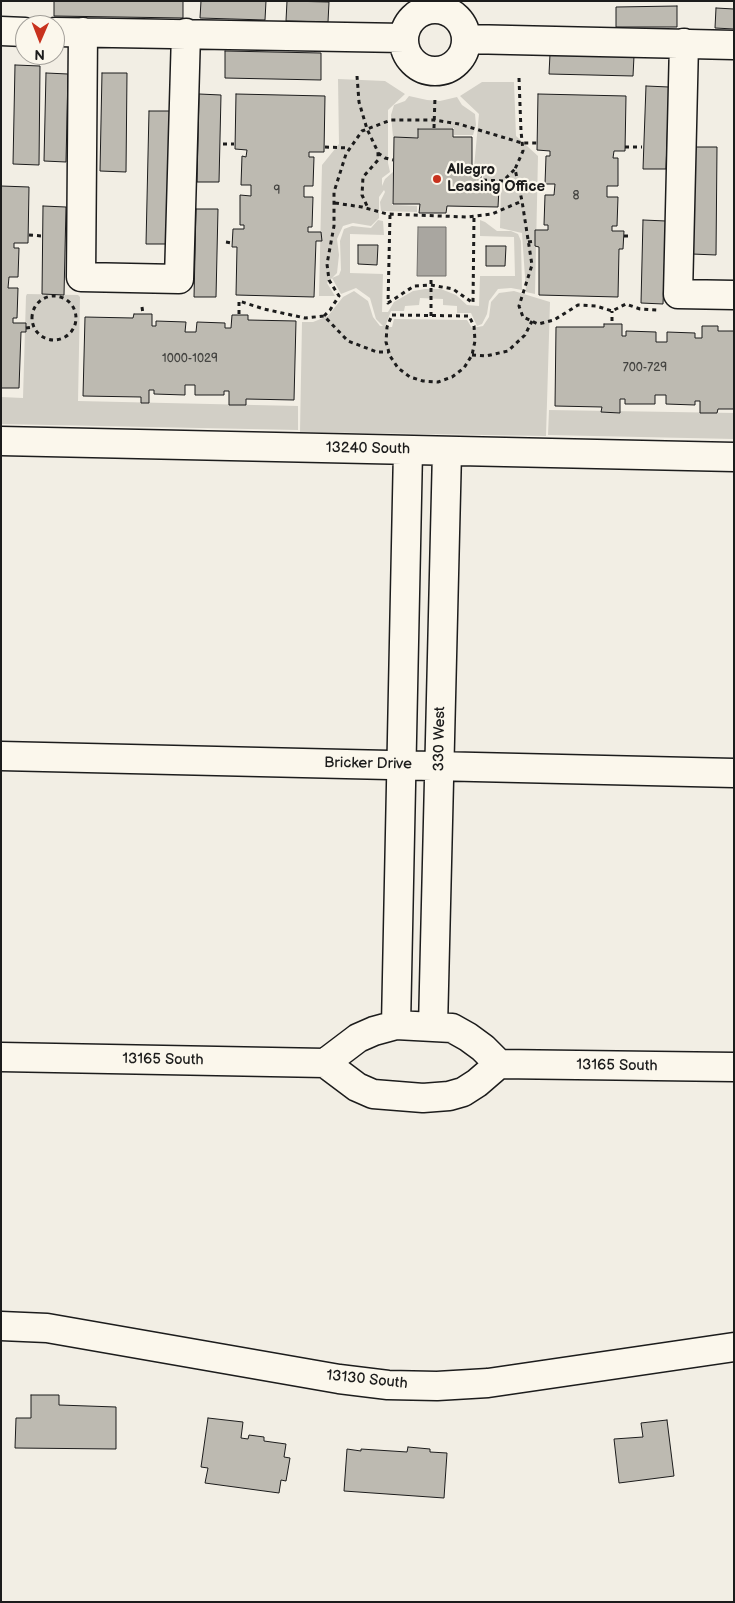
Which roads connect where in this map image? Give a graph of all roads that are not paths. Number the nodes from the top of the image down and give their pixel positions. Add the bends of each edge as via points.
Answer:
1 (412, 18) edge
2 (458, 18) edge
3 (1, 31) edge
4 (15, 32) edge
5 (65, 32) edge
6 (83, 32) junction
7 (186, 33) junction
8 (684, 43) junction
9 (734, 45) edge
10 (734, 296) edge
11 (1, 441) edge
12 (408, 450) junction
13 (447, 451) junction
14 (734, 457) edge
15 (1, 756) edge
16 (401, 765) junction
17 (440, 766) junction
18 (734, 773) edge
19 (396, 1025) junction
20 (433, 1027) junction
21 (1, 1058) edge
22 (325, 1064) junction
23 (499, 1064) junction
24 (734, 1067) edge
25 (1, 1326) edge
26 (734, 1347) edge

1 - 2 street via 432,8 442,9
1 - 2 street via 403,44 406,54 420,68 430,71 450,67 464,52
1 - 7 street
2 - 8 street
3 - 4 street
5 - 6 street
6 - 7 street
6 - 7 street via 81,277 169,279 179,279
8 - 9 street
8 - 10 street via 678,294
11 - 12 street, 13240 South
12 - 13 street, 13240 South
12 - 16 street
13 - 14 street, 13240 South
13 - 17 street, 330 West
15 - 16 street, Bricker Drive
16 - 17 street, Bricker Drive
16 - 19 street
17 - 18 street, Bricker Drive
17 - 20 street, 330 West
19 - 20 street
19 - 22 street via 358,1038
20 - 23 street via 452,1028 468,1036
21 - 22 street, 13165 South
22 - 23 street via 358,1088 373,1094 423,1098 463,1092
23 - 24 street, 13165 South
25 - 26 street, 13130 South via 56,1329 388,1385 488,1383

